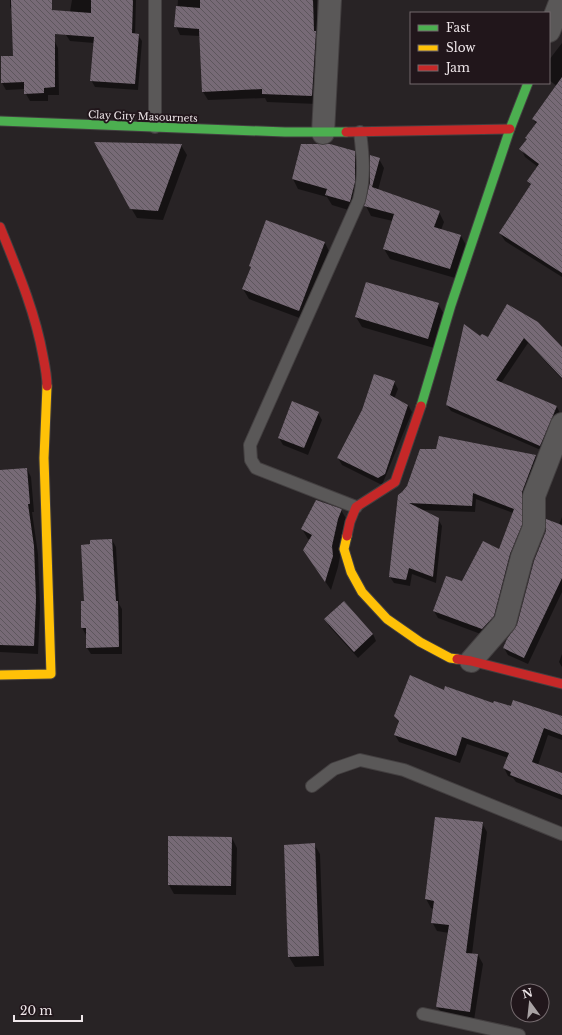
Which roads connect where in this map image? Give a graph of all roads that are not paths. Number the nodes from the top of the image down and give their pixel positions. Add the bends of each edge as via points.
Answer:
1 (155, 0) edge
2 (330, 0) edge
3 (561, 0) edge
4 (550, 28) edge
5 (528, 84) edge
6 (0, 121) edge
7 (155, 127) junction
8 (510, 129) junction
9 (360, 132) junction
10 (323, 133) junction
11 (0, 228) edge
12 (562, 424) edge
13 (356, 507) junction
14 (471, 661) junction
15 (0, 675) edge
16 (562, 684) edge
17 (312, 786) dead end
18 (562, 834) edge
19 (423, 1014) dead end
20 (519, 1035) edge

1 - 7 lane
2 - 10 street
3 - 4 street
5 - 8 street
6 - 7 street, Clay City Masournets
7 - 10 street, Clay City Masournets
8 - 9 street, Clay City Masournets
8 - 13 street via 395,482
9 - 10 street, Clay City Masournets
9 - 13 lane via 364,159 359,200 250,444 251,460 256,468
11 - 15 street via 24,288 39,335 47,378 44,458 51,674
12 - 14 street via 534,496 534,527 522,557 505,622
13 - 14 street via 344,550 351,572 362,592 387,619 420,642 450,658
14 - 16 street
17 - 18 lane via 334,769 360,760 404,770
19 - 20 lane

